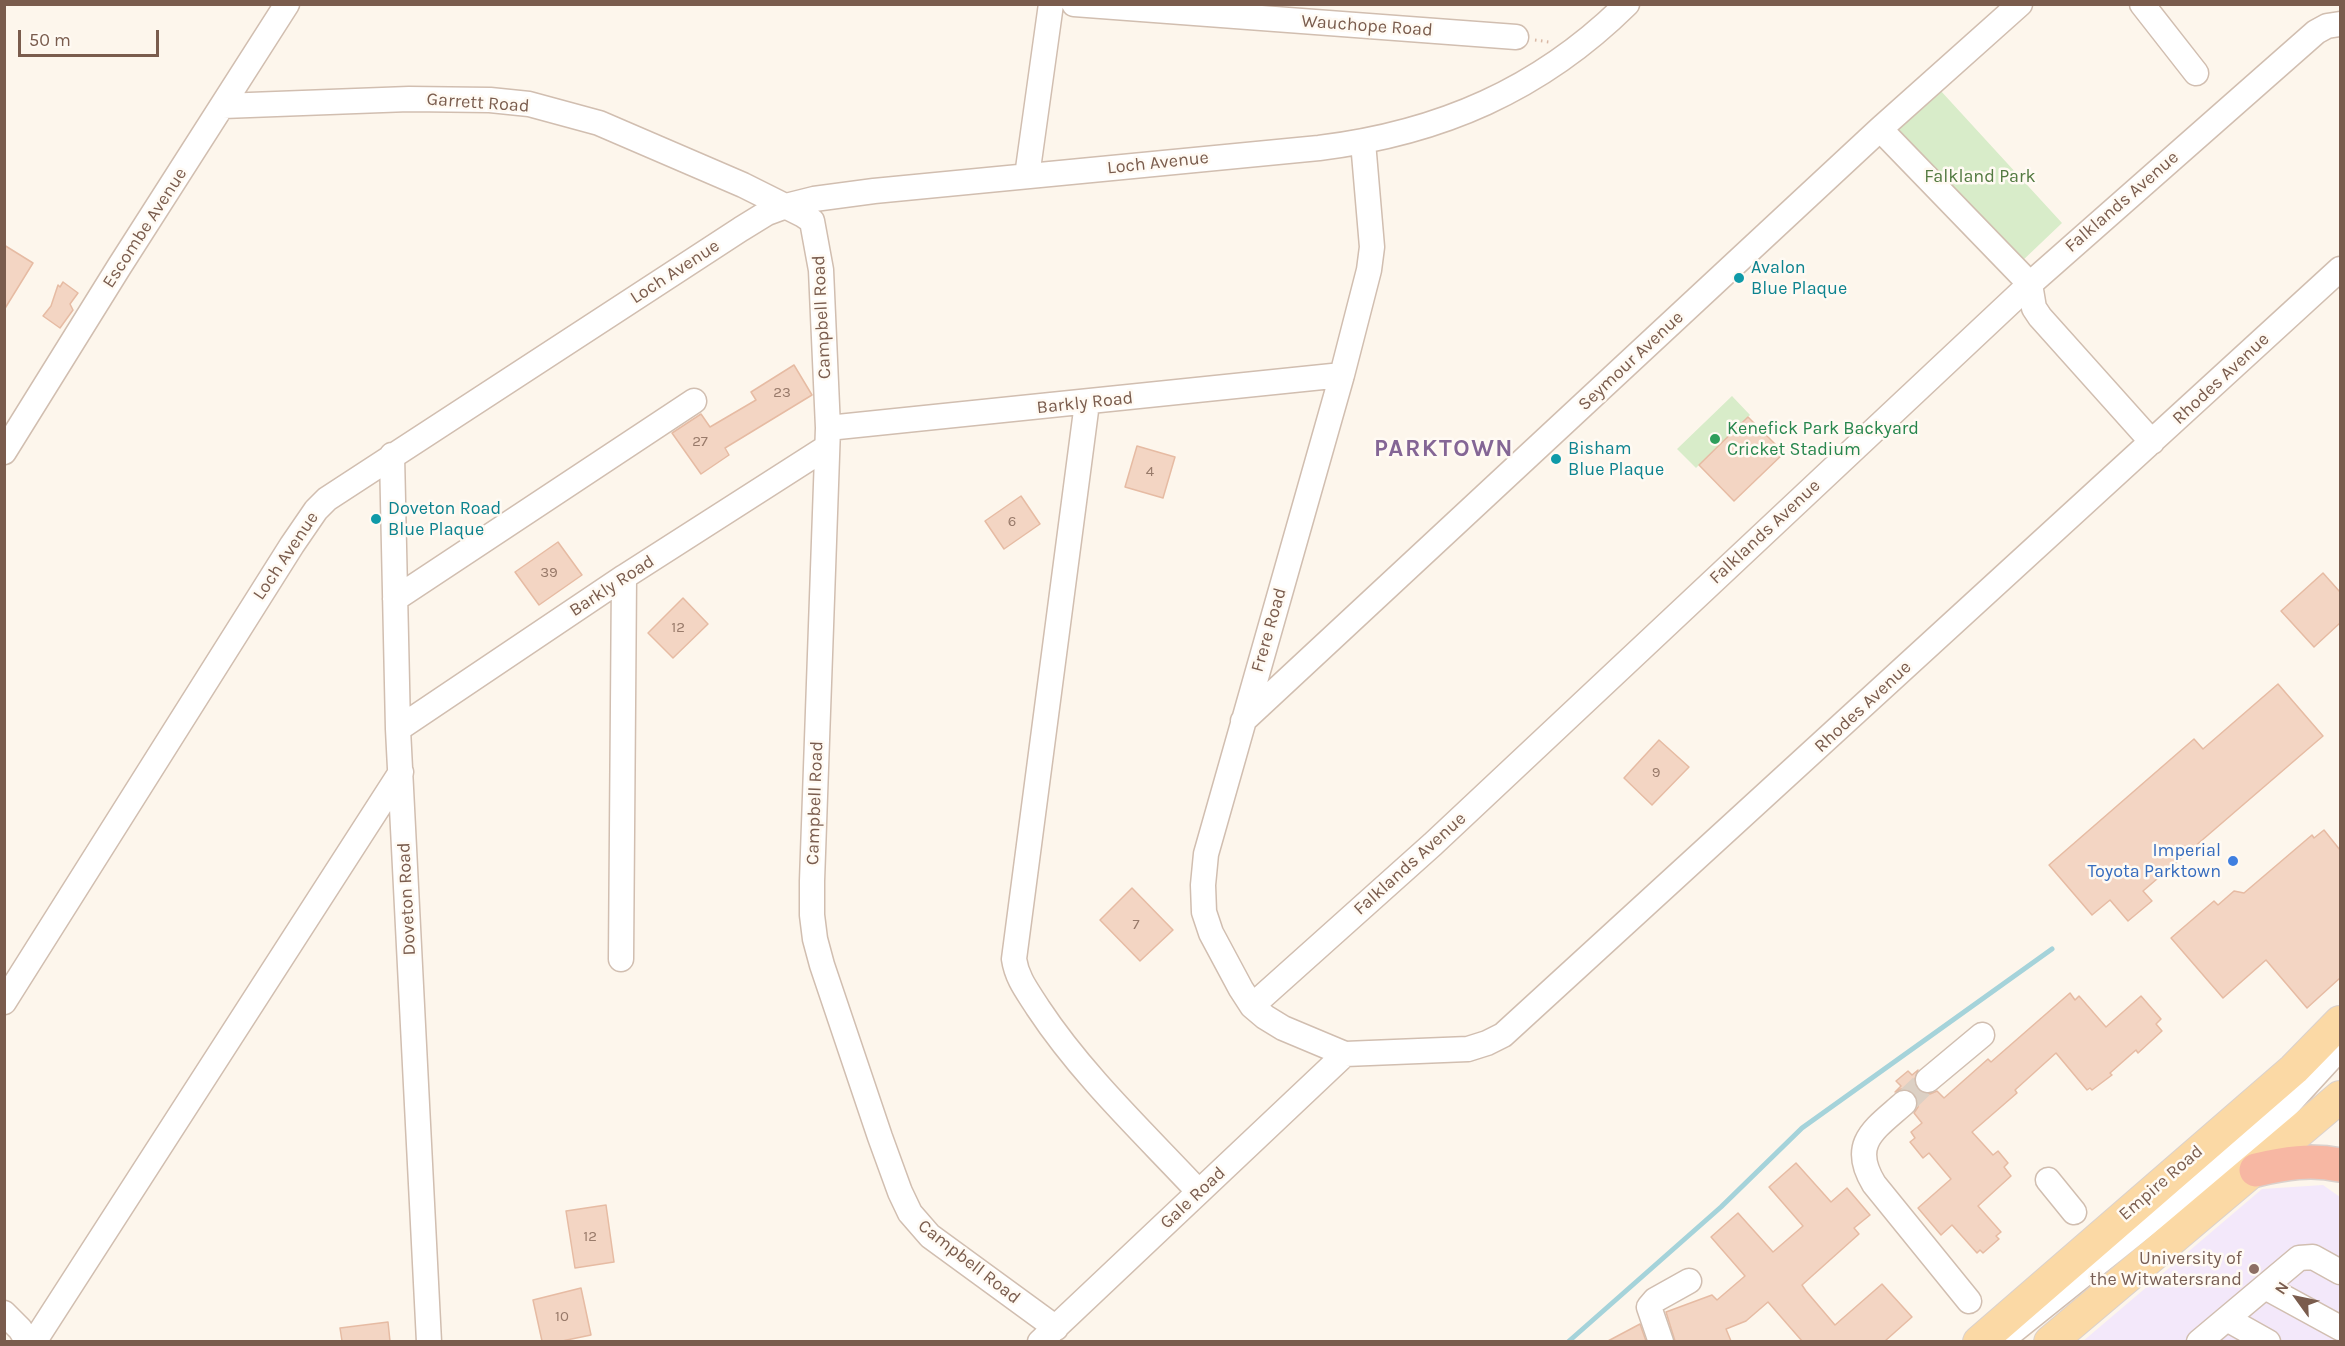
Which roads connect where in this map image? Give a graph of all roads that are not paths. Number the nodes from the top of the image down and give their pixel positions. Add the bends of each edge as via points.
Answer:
1 (287, 4) edge
2 (1051, 4) edge
3 (1074, 4) edge
4 (1628, 4) edge
5 (2020, 4) edge
6 (2142, 4) edge
7 (2340, 24) edge
8 (1516, 37) dead end
9 (2196, 73) dead end
10 (223, 106) junction
11 (1880, 129) junction
12 (1363, 142) junction
13 (1027, 176) junction
14 (786, 206) junction
15 (2340, 269) edge
16 (2030, 284) junction
17 (1342, 375) junction
18 (694, 401) dead end
19 (1087, 403) junction
20 (828, 438) junction
21 (2152, 442) junction
22 (4, 452) edge
23 (392, 455) junction
24 (624, 577) junction
25 (395, 599) junction
26 (1243, 721) junction
27 (398, 729) junction
28 (401, 772) junction
29 (621, 959) dead end
30 (4, 1002) edge
31 (1252, 1006) junction
32 (2340, 1022) edge
33 (1982, 1035) dead end
34 (1345, 1054) junction
35 (2321, 1064) edge
36 (1928, 1080) tunnel mouth
37 (1904, 1103) tunnel mouth
38 (2338, 1104) edge
39 (2340, 1165) edge
40 (2256, 1170) junction
41 (2048, 1180) dead end
42 (1199, 1192) junction
43 (2074, 1212) dead end
44 (2340, 1272) edge
45 (1689, 1281) dead end
46 (2265, 1287) junction
47 (1964, 1294) dead end
48 (4, 1313) edge
49 (2227, 1319) junction
50 (2340, 1328) edge
51 (1048, 1335) edge
52 (28, 1341) edge
53 (34, 1341) edge
54 (429, 1341) edge
55 (1661, 1341) edge
56 (1978, 1341) edge
57 (2001, 1341) edge
58 (2050, 1341) edge
59 (2199, 1341) edge
60 (2268, 1341) edge

1 - 10 street, Escombe Avenue
2 - 13 street
3 - 8 street, Wauchope Road
4 - 12 street, Loch Avenue via 1581,47 1515,90 1467,111
5 - 11 street, Seymour Avenue
6 - 9 street
7 - 16 street, Falklands Avenue via 2316,32
10 - 14 street, Garrett Road via 408,99 529,104 599,123
10 - 22 street, Escombe Avenue
11 - 16 street
11 - 26 street, Seymour Avenue
12 - 13 street, Loch Avenue
12 - 17 street, Frere Road via 1372,247
13 - 14 street, Loch Avenue via 874,191
14 - 20 street, Campbell Road via 812,221 815,229 821,270
14 - 23 street, Loch Avenue via 733,234
15 - 21 street, Rhodes Avenue
16 - 21 street via 2034,308 2040,317
16 - 31 street, Falklands Avenue via 1433,844
17 - 19 street, Barkly Road
17 - 26 street, Frere Road
18 - 25 street
19 - 20 street, Barkly Road
19 - 42 street via 1014,959 1021,983 1057,1038
20 - 24 street, Barkly Road
20 - 51 street, Campbell Road via 812,881 812,915 822,965 910,1213 930,1236
21 - 34 street, Rhodes Avenue via 1503,1035 1468,1049
23 - 25 street, Doveton Road
23 - 30 street, Loch Avenue via 327,499 306,523
24 - 27 street, Barkly Road
24 - 29 street
25 - 27 street, Doveton Road
26 - 31 street, Frere Road via 1206,854 1203,885 1204,912 1211,933
27 - 28 street, Doveton Road
28 - 53 street
28 - 54 street, Doveton Road
31 - 34 street, Frere Road via 1283,1028
32 - 35 main road, Empire Road
33 - 36 street
34 - 42 street, Gale Road
35 - 38 street
35 - 56 main road, Empire Road
35 - 57 street via 2224,1162
37 - 47 street via 1871,1133 1863,1147 1864,1162 1874,1184
38 - 40 main road
39 - 40 highway via 2287,1162
40 - 58 main road
41 - 43 street
42 - 51 street, Gale Road
44 - 46 street via 2313,1257 2300,1258
45 - 55 street via 1655,1300 1650,1307
46 - 49 street
46 - 50 street
48 - 52 street
49 - 59 street
49 - 60 street

